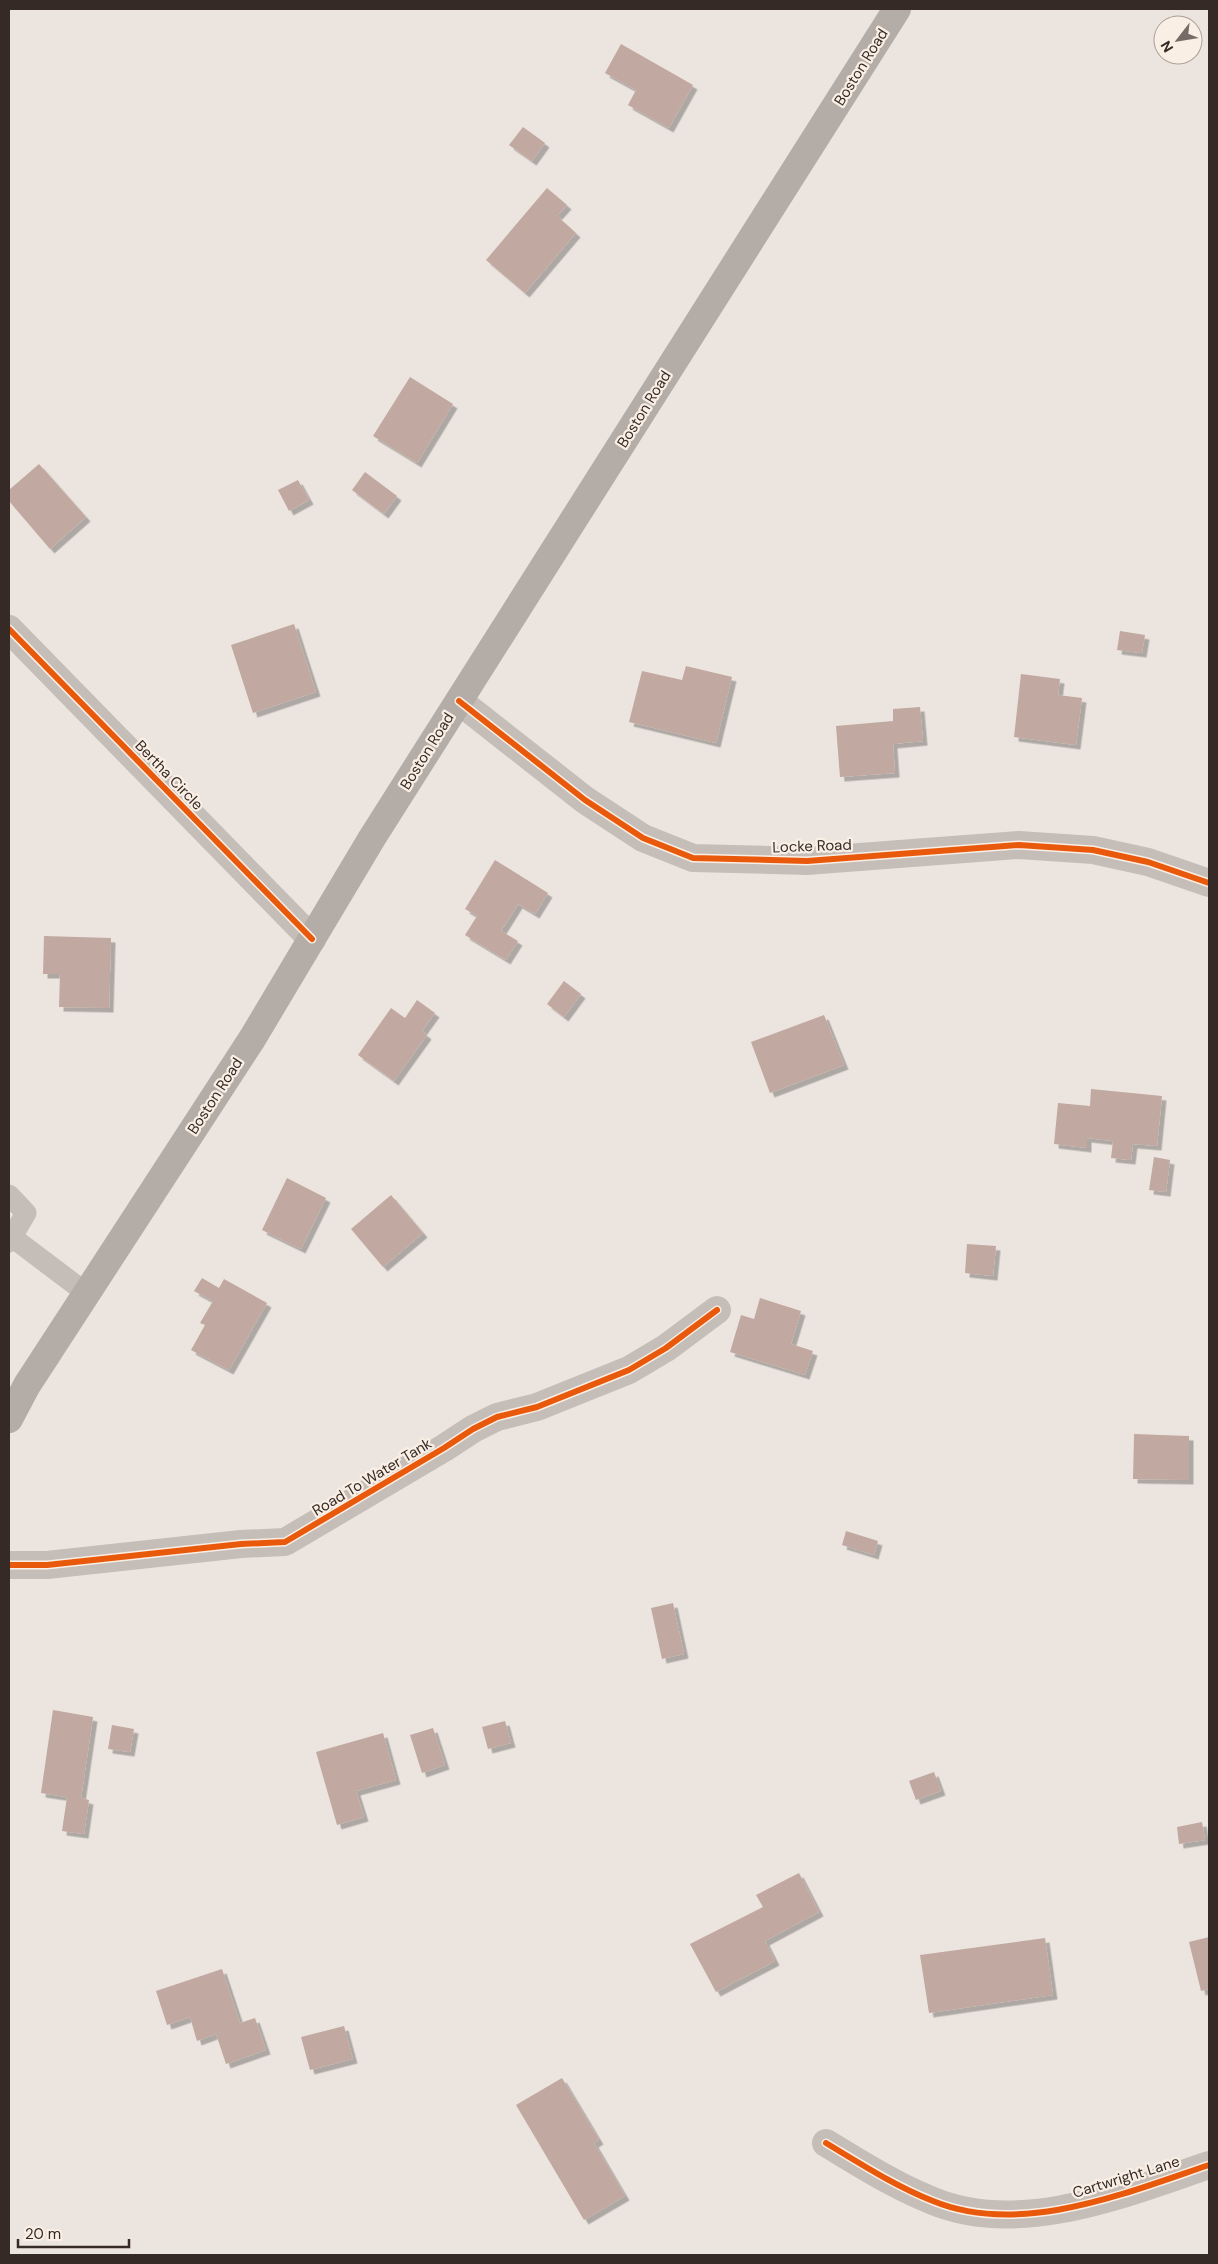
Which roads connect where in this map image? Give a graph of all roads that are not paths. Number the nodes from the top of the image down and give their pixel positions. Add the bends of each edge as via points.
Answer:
1 (897, 9) edge
2 (9, 629) edge
3 (459, 702) junction
4 (1209, 883) edge
5 (312, 939) junction
6 (9, 1195) edge
7 (10, 1239) edge
8 (86, 1294) junction
9 (717, 1310) dead end
10 (9, 1419) edge
11 (9, 1565) edge
12 (826, 2143) dead end
13 (1209, 2165) edge

1 - 3 main road, Boston Road
2 - 5 street, Bertha Circle
3 - 4 street, Locke Road via 618,822 643,838 693,858 807,861 1019,845 1093,850 1148,862
3 - 5 main road, Boston Road
5 - 8 main road, Boston Road via 252,1039
6 - 7 lane via 26,1213
7 - 8 lane
8 - 10 main road, Boston Road via 27,1385
9 - 11 street, Road To Water Tank via 666,1348 629,1370 473,1429 285,1542 47,1565
12 - 13 street, Cartwright Lane via 894,2183 934,2202 980,2214 1025,2214 1070,2208 1118,2196

